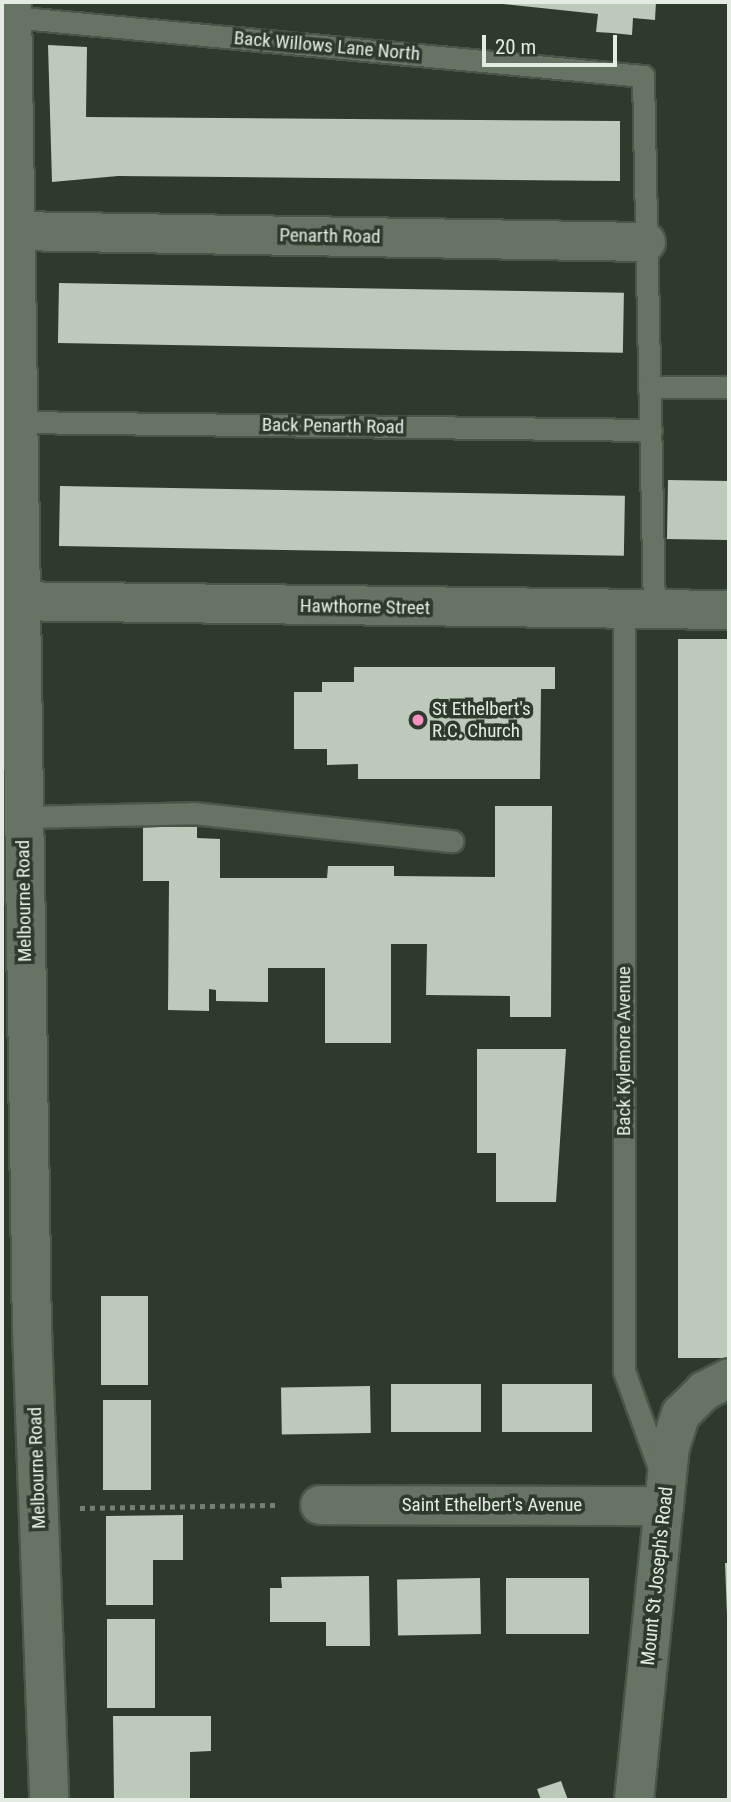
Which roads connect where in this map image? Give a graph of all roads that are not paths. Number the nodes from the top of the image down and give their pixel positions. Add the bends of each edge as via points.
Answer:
1 (11, 10) edge
2 (643, 76) joint
3 (7, 98) edge
4 (13, 231) junction
5 (646, 242) junction
6 (650, 387) junction
7 (729, 387) edge
8 (16, 422) junction
9 (650, 430) junction
10 (10, 602) edge
11 (639, 610) junction
12 (729, 610) edge
13 (23, 817) junction
14 (452, 841) dead end
15 (17, 1329) edge
16 (729, 1378) edge
17 (665, 1496) junction
18 (320, 1505) road end
19 (49, 1800) edge
20 (634, 1800) edge

1 - 2 lane, Back Willows Lane North
1 - 3 street, Melbourne Road
2 - 5 lane, Back Kylemore Avenue
3 - 4 street, Melbourne Road
4 - 5 street, Penarth Road
4 - 8 street, Melbourne Road
5 - 6 lane, Back Kylemore Avenue
6 - 7 lane
6 - 9 lane, Back Kylemore Avenue
8 - 9 lane, Back Penarth Road
8 - 10 street, Melbourne Road
9 - 11 lane, Back Kylemore Avenue
10 - 11 street, Hawthorne Street
10 - 13 street, Melbourne Road
11 - 12 street, Hawthorne Street
11 - 17 lane, Back Kylemore Avenue via 624,1371 629,1399
13 - 14 lane via 193,813
13 - 15 street, Melbourne Road
15 - 19 street, Melbourne Road via 38,1508
16 - 17 street, Mount St Joseph's Road via 681,1414
17 - 18 street, Saint Ethelbert's Avenue
17 - 20 street, Mount St Joseph's Road

